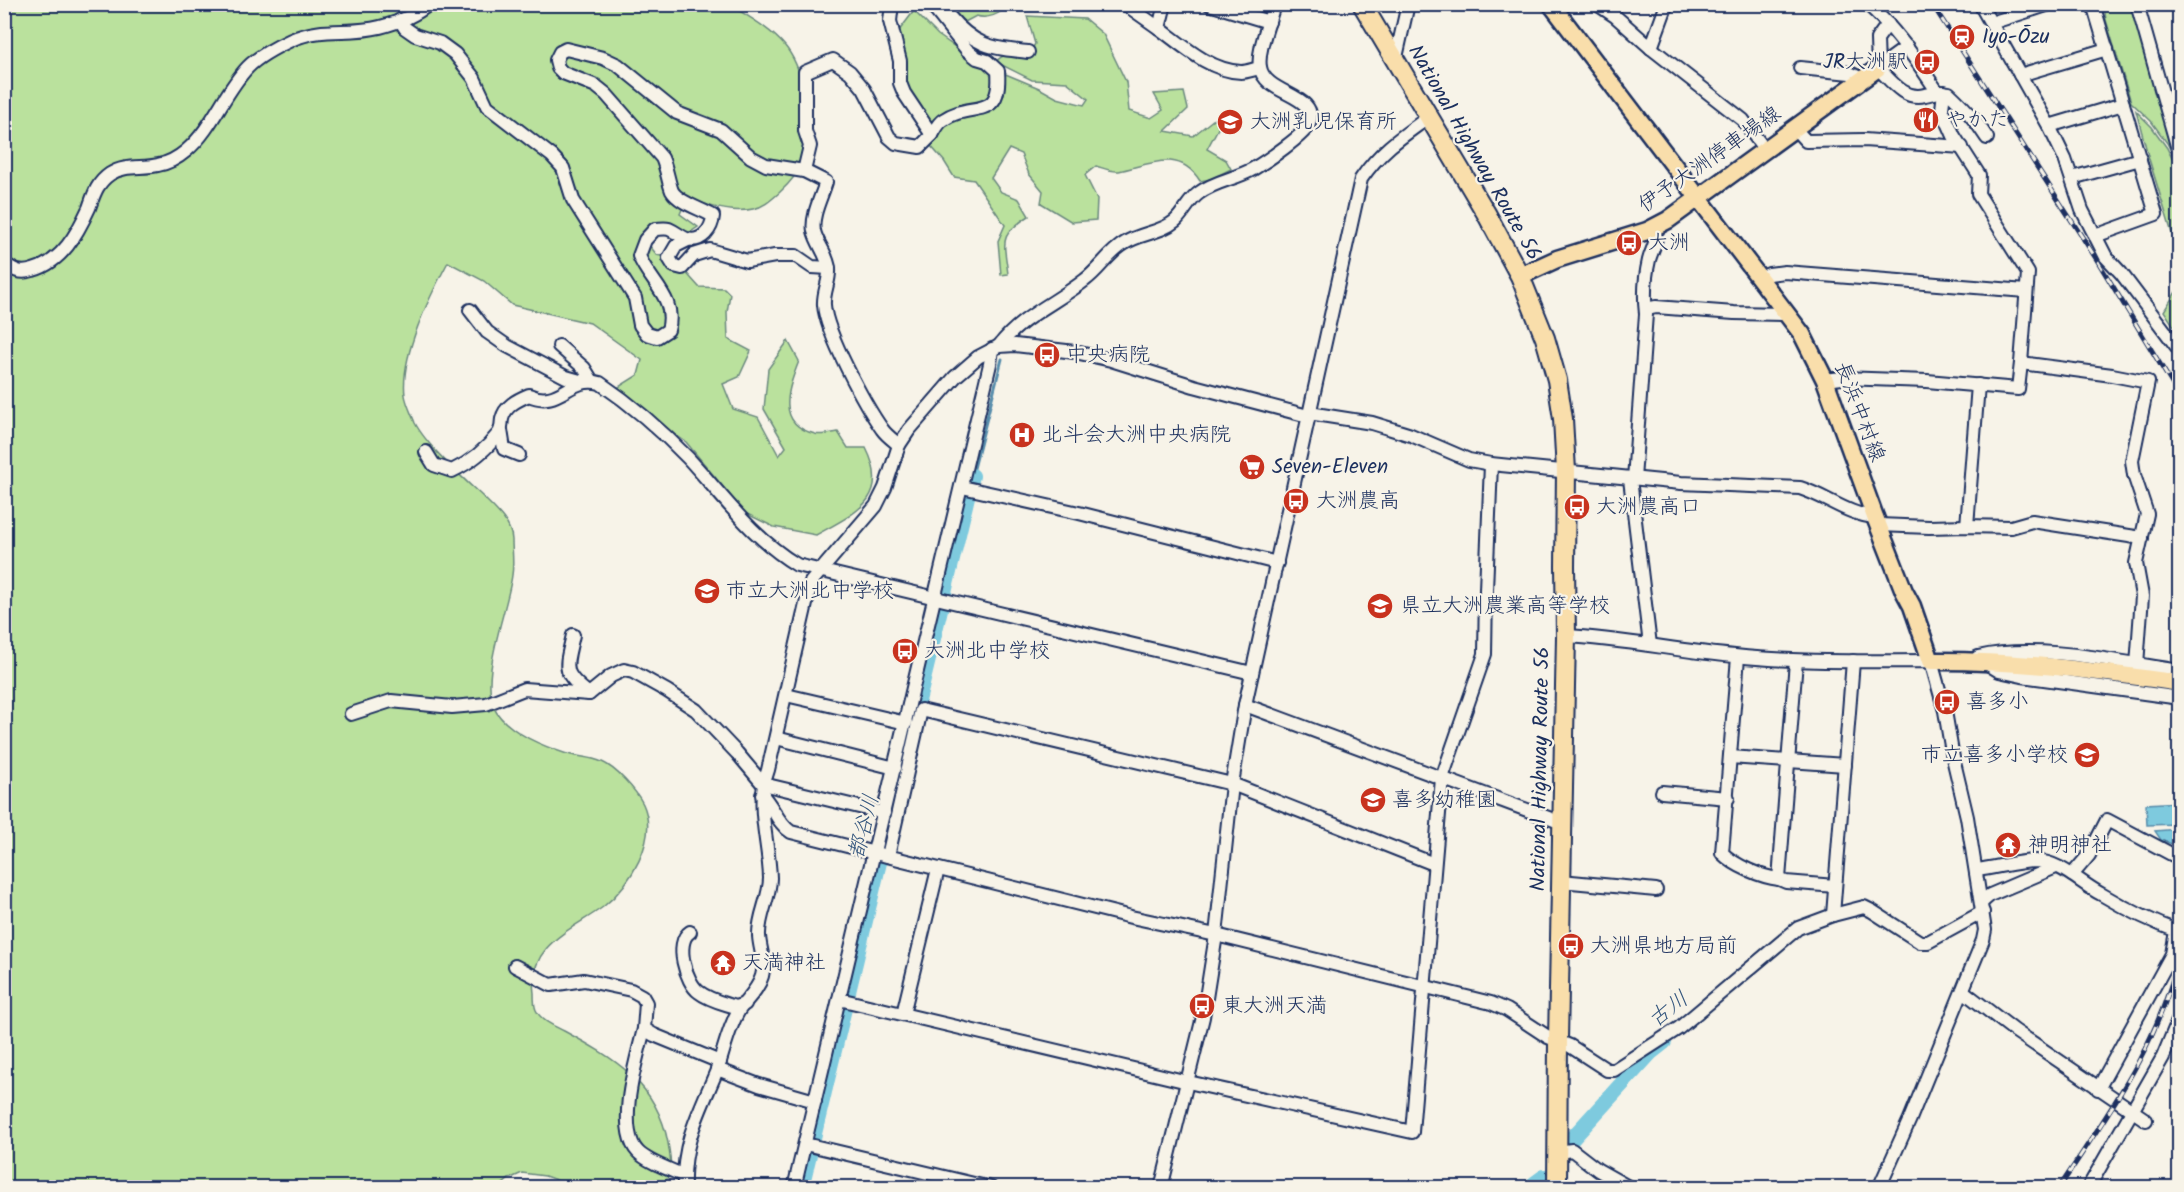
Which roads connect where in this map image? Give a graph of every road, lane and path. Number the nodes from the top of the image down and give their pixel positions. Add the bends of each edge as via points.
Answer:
1 (429, 4) edge
2 (892, 4) edge
3 (934, 4) edge
4 (940, 4) edge
5 (1165, 4) edge
6 (1209, 4) edge
7 (1274, 4) edge
8 (1362, 4) edge
9 (1408, 4) edge
10 (1551, 4) edge
11 (1597, 4) edge
12 (1667, 4) edge
13 (1867, 4) edge
14 (1980, 4) edge
15 (2050, 4) edge
16 (2093, 4) edge
17 (2137, 4) edge
18 (1128, 5) edge
19 (2031, 7) edge
20 (400, 20) junction
21 (1269, 22) junction
22 (1991, 23) junction
23 (1888, 24) junction
24 (1159, 28) junction
25 (1907, 47) junction
26 (1651, 48) junction
27 (2107, 48) junction
28 (1028, 52) dead end
29 (1395, 62) junction
30 (1260, 68) junction
31 (1800, 68) dead end
32 (1878, 68) junction
33 (2020, 75) junction
34 (1862, 79) junction
35 (1940, 91) junction
36 (2123, 104) junction
37 (1428, 117) junction
38 (2049, 126) junction
39 (1794, 129) junction
40 (932, 135) junction
41 (1987, 138) dead end
42 (1962, 147) junction
43 (1765, 150) junction
44 (2180, 156) edge
45 (2140, 159) junction
46 (804, 171) junction
47 (2072, 178) junction
48 (1698, 198) junction
49 (1654, 228) junction
50 (2095, 236) junction
51 (688, 240) junction
52 (4, 263) edge
53 (829, 268) junction
54 (1520, 276) junction
55 (1760, 278) junction
56 (2026, 291) junction
57 (1646, 309) junction
58 (470, 310) dead end
59 (1785, 312) junction
60 (559, 346) dead end
61 (995, 348) junction
62 (2180, 351) edge
63 (2021, 363) junction
64 (1825, 380) junction
65 (586, 381) junction
66 (1978, 385) junction
67 (1308, 415) junction
68 (501, 430) junction
69 (899, 445) junction
70 (426, 452) dead end
71 (519, 455) dead end
72 (1491, 464) junction
73 (1566, 471) junction
74 (1632, 479) junction
75 (968, 488) junction
76 (1877, 521) junction
77 (1967, 526) junction
78 (2142, 538) junction
79 (1277, 563) junction
80 (820, 571) junction
81 (940, 600) junction
82 (573, 635) dead end
83 (1566, 636) junction
84 (1650, 645) junction
85 (1737, 657) junction
86 (1796, 661) junction
87 (1853, 661) junction
88 (1931, 661) junction
89 (1965, 661) junction
90 (2030, 664) junction
91 (2134, 670) junction
92 (2180, 671) edge
93 (1252, 673) junction
94 (2180, 683) edge
95 (589, 694) junction
96 (786, 695) junction
97 (2180, 698) edge
98 (1245, 705) junction
99 (916, 709) junction
100 (351, 714) dead end
101 (906, 723) junction
102 (776, 738) junction
103 (1730, 757) junction
104 (1788, 761) junction
105 (1845, 765) junction
106 (895, 768) junction
107 (1442, 778) junction
108 (1232, 784) junction
109 (763, 789) junction
110 (1662, 792) dead end
111 (1728, 798) junction
112 (884, 813) junction
113 (1562, 823) junction
114 (881, 855) junction
115 (2180, 856) edge
116 (1434, 864) junction
117 (2056, 867) junction
118 (938, 869) junction
119 (1977, 870) junction
120 (2072, 875) junction
121 (1779, 879) junction
122 (1561, 881) junction
123 (1835, 886) junction
124 (1656, 890) dead end
125 (1982, 907) junction
126 (1833, 915) junction
127 (690, 932) dead end
128 (2178, 932) edge
129 (1216, 934) junction
130 (515, 966) dead end
131 (1424, 986) junction
132 (1963, 991) junction
133 (844, 1000) junction
134 (745, 1004) junction
135 (903, 1014) junction
136 (2180, 1016) edge
137 (644, 1029) junction
138 (1557, 1040) junction
139 (718, 1065) junction
140 (1188, 1082) junction
141 (2098, 1089) junction
142 (815, 1101) junction
143 (2132, 1112) junction
144 (2146, 1120) dead end
145 (809, 1144) junction
146 (1558, 1152) junction
147 (684, 1182) edge
148 (794, 1188) edge
149 (991, 1188) edge
150 (1161, 1188) edge
151 (1557, 1188) edge
152 (1629, 1188) edge
153 (1880, 1188) edge
154 (2088, 1188) edge

1 - 20 street
2 - 40 street via 890,21 900,61 900,82
3 - 40 street via 967,50 998,70 999,84 997,97 986,107 941,120
4 - 28 street via 977,42
5 - 24 street
6 - 21 street
7 - 21 street
8 - 29 highway, National Highway Route 56
9 - 29 street
10 - 48 main road, 長浜中村線
11 - 26 street
12 - 26 street
13 - 23 street
14 - 22 street
15 - 19 street
16 - 27 street
17 - 44 street
18 - 24 street
19 - 22 street
20 - 51 street via 415,35 455,54 474,78 487,105 563,168 573,200 635,298 640,325 647,334 657,337 668,330 671,318 667,300 639,256 645,240 655,230 668,228
20 - 52 street via 379,28 313,33 266,53 249,66 187,150 174,160 127,167 102,180 77,232 53,260 27,272 14,271
21 - 30 street
22 - 33 street
23 - 25 street
23 - 32 street via 1877,39
24 - 30 street via 1215,66 1242,72
25 - 32 street
25 - 35 street
26 - 43 street via 1743,120
27 - 33 street
27 - 36 street
29 - 37 highway, National Highway Route 56
30 - 61 street via 1274,88 1306,105 1309,125 1299,138 1253,169 1197,194 1168,225 1128,240 1086,280 1041,309
31 - 34 street via 1850,73
32 - 34 main road, 伊予大洲停車場線
32 - 35 street via 1906,95
33 - 38 street
34 - 39 main road, 伊予大洲停車場線
35 - 41 street via 1949,93 1972,114
35 - 42 street via 1942,109
36 - 38 street
36 - 45 street
37 - 54 highway, National Highway Route 56
37 - 67 street via 1392,143 1361,179
38 - 47 street
39 - 42 street via 1806,141 1864,140
39 - 43 main road, 伊予大洲停車場線
40 - 46 street via 920,147 896,143 864,89 833,60 805,72 805,131 810,146
42 - 56 street via 1979,175 1978,194 2028,273
43 - 48 main road, 伊予大洲停車場線
45 - 47 street
45 - 50 street via 2156,214
46 - 51 street via 766,165 721,130 677,113 618,65 566,49 560,52 558,68 606,94 662,158 678,198 714,216 706,234
46 - 53 street via 826,182 814,230
47 - 50 street
48 - 49 main road, 伊予大洲停車場線
48 - 55 main road, 長浜中村線
49 - 54 main road, 伊予大洲停車場線 via 1557,259
49 - 57 street via 1657,236 1649,260
50 - 62 street via 2106,257
51 - 53 street via 672,252 669,258 674,266 682,268 694,255 710,250 747,261 796,256 812,267
53 - 69 street via 824,307 830,331 883,431
54 - 73 highway, National Highway Route 56 via 1557,380
55 - 56 street via 1785,272
55 - 59 main road, 長浜中村線
56 - 63 street
57 - 59 street
57 - 74 street
58 - 65 street via 494,337 566,377
59 - 64 main road, 長浜中村線 via 1802,334
60 - 65 street via 584,368
61 - 67 street via 1015,345 1075,352
61 - 69 street via 955,377
61 - 75 street
63 - 66 street via 2018,389
63 - 78 street via 2148,382 2132,461 2146,506
64 - 66 street
64 - 76 main road, 長浜中村線
65 - 68 street via 551,398 529,395 513,402 502,417
65 - 80 street via 600,383 614,392 663,435 776,552 797,565
66 - 77 street
67 - 72 street via 1372,423 1469,460
67 - 79 street
68 - 70 street via 484,450 452,471 434,465
68 - 71 street via 504,449
69 - 80 street via 876,506
72 - 73 street
72 - 107 street via 1485,654
73 - 74 street
73 - 83 highway, National Highway Route 56
74 - 76 street via 1800,488
74 - 84 street
75 - 79 street
75 - 81 street
76 - 77 street via 1929,528
76 - 88 main road, 長浜中村線
77 - 78 street via 2011,527 2032,521
78 - 91 street via 2136,563 2142,596
79 - 93 street
80 - 81 street
80 - 96 street via 811,582
81 - 93 street
81 - 99 street
82 - 95 street via 566,666 573,682
83 - 84 street
83 - 113 highway, National Highway Route 56
84 - 85 street
85 - 86 street
85 - 103 street
86 - 87 street
86 - 104 street
87 - 88 street
87 - 105 street
88 - 89 main road
88 - 119 street
89 - 90 main road
89 - 90 street via 1993,654
90 - 91 main road
90 - 97 street
91 - 92 street
91 - 94 main road
93 - 98 street
95 - 100 street via 524,689 486,704 452,707 391,701
95 - 109 street via 617,673 633,672 696,710 737,753
96 - 101 street
96 - 102 street
98 - 107 street
98 - 108 street
99 - 101 street
99 - 108 street
99 - 114 street
101 - 106 street
102 - 106 street
102 - 109 street
103 - 104 street
103 - 111 street
104 - 105 street
104 - 121 street
105 - 123 street
106 - 112 street
107 - 113 street
107 - 116 street
108 - 116 street
108 - 129 street
109 - 112 street
109 - 114 street via 784,828 791,832
109 - 134 street via 770,878 759,936 765,961 762,978
110 - 111 street
111 - 121 street via 1722,853
112 - 114 street
113 - 122 highway, National Highway Route 56
114 - 118 street
114 - 133 street
115 - 120 street via 2108,820 2089,855
116 - 131 street
117 - 119 street via 2036,861
117 - 120 street
117 - 125 street via 1990,895
118 - 129 street
118 - 135 street
119 - 125 street
120 - 128 street via 2145,919
121 - 123 street
122 - 124 street
122 - 138 highway, National Highway Route 56
123 - 126 street
125 - 126 street via 1928,942 1920,942 1864,908
125 - 132 street via 1983,940
126 - 138 street via 1798,928 1678,1028 1614,1070 1606,1070
127 - 134 street via 683,939 681,953 688,978 697,992 735,1007
128 - 141 street via 2172,954
129 - 131 street
129 - 140 street
130 - 137 street via 551,985 584,980 631,990 646,1003
131 - 138 street via 1491,1003
131 - 140 street via 1412,1132
132 - 141 street
132 - 153 street
133 - 135 street
133 - 142 street
134 - 139 street
135 - 140 street
136 - 143 street via 2163,1057
137 - 139 street
137 - 147 street via 630,1094 630,1134 636,1151
138 - 146 highway, National Highway Route 56
139 - 142 street via 759,1085
139 - 147 street via 688,1140
140 - 150 street
141 - 143 street
142 - 145 street
143 - 144 street
143 - 154 street
145 - 148 street
145 - 149 street
146 - 151 highway, National Highway Route 56
146 - 152 street via 1572,1150

